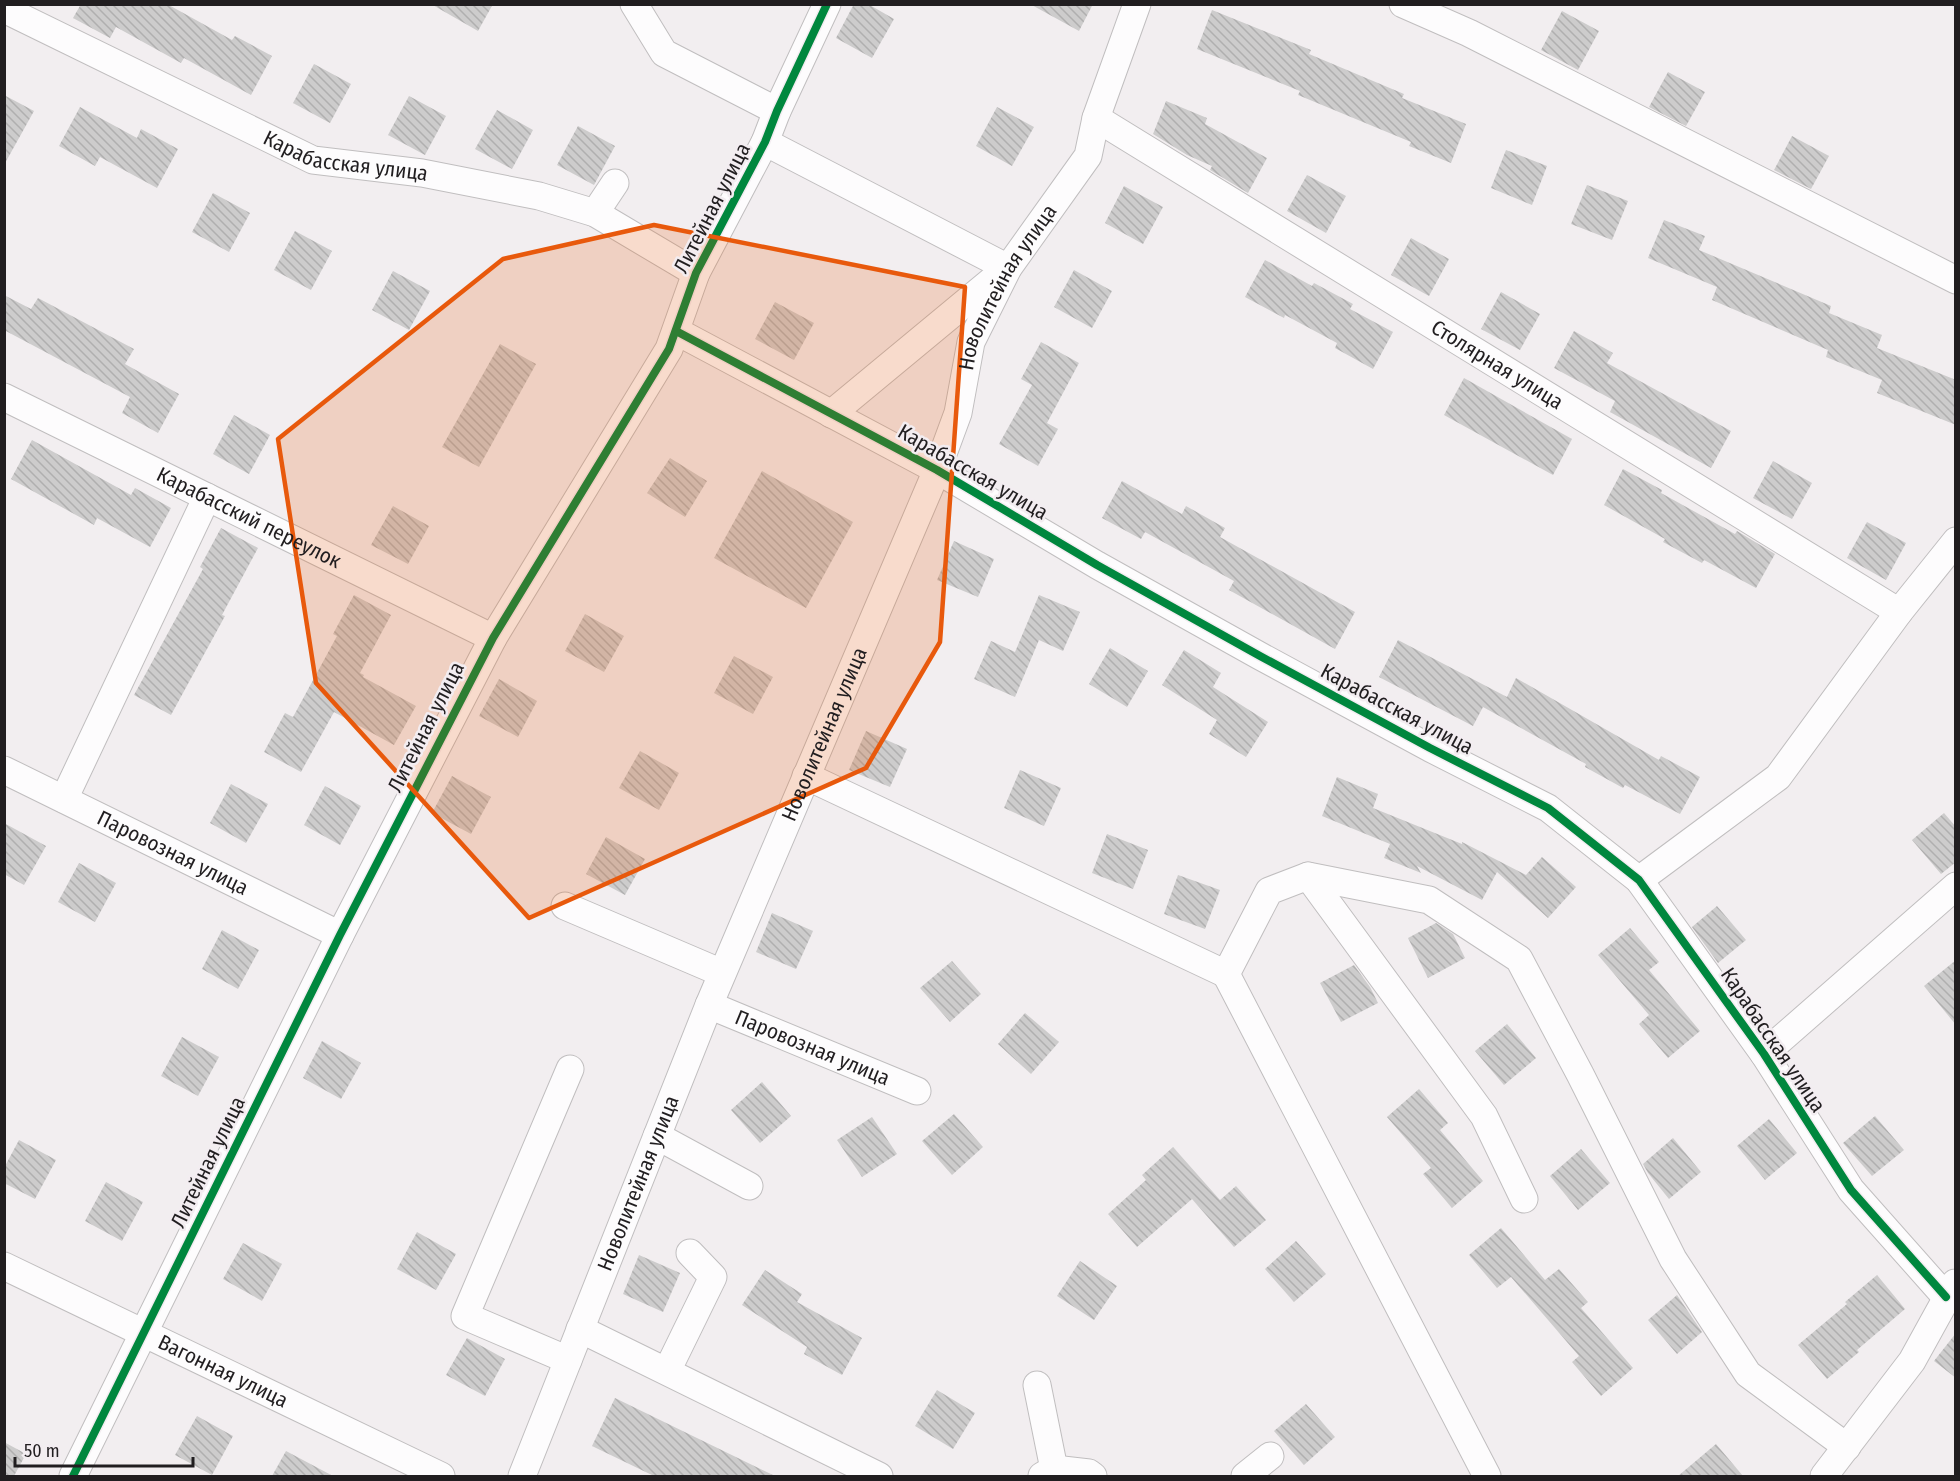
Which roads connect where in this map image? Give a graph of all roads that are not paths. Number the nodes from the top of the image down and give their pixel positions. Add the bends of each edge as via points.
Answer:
1 (634, 4) edge
2 (827, 4) edge
3 (1137, 4) edge
4 (1403, 4) edge
5 (4, 9) edge
6 (777, 111) junction
7 (1096, 118) junction
8 (765, 142) junction
9 (615, 183) dead end
10 (595, 213) junction
11 (1008, 268) junction
12 (696, 273) junction
13 (1956, 280) edge
14 (676, 331) junction
15 (4, 397) edge
16 (831, 414) junction
17 (937, 470) junction
18 (207, 497) junction
19 (1956, 541) edge
20 (1899, 612) junction
21 (493, 638) junction
22 (4, 770) edge
23 (806, 776) junction
24 (64, 799) junction
25 (1308, 876) junction
26 (1639, 880) junction
27 (1956, 886) edge
28 (565, 906) dead end
29 (340, 934) junction
30 (722, 973) junction
31 (1226, 974) junction
32 (709, 1005) junction
33 (1764, 1054) junction
34 (570, 1069) dead end
35 (916, 1092) dead end
36 (657, 1136) junction
37 (749, 1186) dead end
38 (1524, 1199) dead end
39 (690, 1253) dead end
40 (4, 1266) edge
41 (1951, 1290) edge
42 (580, 1329) junction
43 (144, 1333) junction
44 (568, 1360) junction
45 (667, 1371) junction
46 (1037, 1385) dead end
47 (1847, 1447) junction
48 (1270, 1456) dead end
49 (1048, 1473) edge
50 (73, 1476) edge
51 (441, 1476) edge
52 (522, 1476) edge
53 (879, 1476) edge
54 (1093, 1476) edge
55 (1245, 1476) edge
56 (1487, 1476) edge
57 (1824, 1476) edge

1 - 6 street via 664,53
2 - 6 street, Литейная улица
3 - 7 street, Новолитейная улица
4 - 13 street via 1469,33
5 - 10 street, Карабасская улица via 313,160 422,172 538,196
6 - 8 street, Литейная улица
7 - 11 street, Новолитейная улица via 1088,156
7 - 20 street, Столярная улица
8 - 11 street
8 - 12 street, Литейная улица
9 - 10 street
10 - 12 street, Карабасская улица
11 - 16 street
11 - 17 street, Новолитейная улица via 970,342 958,413
12 - 14 street, Литейная улица
14 - 16 street, Карабасская улица
14 - 21 street, Литейная улица via 669,350
15 - 18 street, Карабасский переулок
16 - 17 street, Карабасская улица
17 - 23 street, Новолитейная улица
17 - 26 street, Карабасская улица via 1260,656 1548,808
18 - 21 street, Карабасский переулок
18 - 24 street
19 - 20 street
20 - 26 street via 1778,777
21 - 29 street, Литейная улица
22 - 24 street, Паровозная улица
23 - 30 street, Новолитейная улица
23 - 31 street
24 - 29 street, Паровозная улица
25 - 31 street via 1269,891
25 - 38 street via 1484,1116
25 - 47 street via 1429,900 1519,959 1672,1259 1748,1374
26 - 33 street, Карабасская улица
27 - 33 street
28 - 30 street
29 - 43 street, Литейная улица
30 - 32 street, Новолитейная улица
31 - 56 street
32 - 35 street, Паровозная улица
32 - 36 street, Новолитейная улица
33 - 41 street, Карабасская улица via 1851,1190
34 - 44 street via 465,1316
36 - 37 street
36 - 42 street, Новолитейная улица
39 - 45 street via 713,1277
40 - 43 street, Вагонная улица
41 - 47 street via 1912,1361
42 - 44 street, Новолитейная улица
42 - 45 street
43 - 50 street, Литейная улица
43 - 51 street, Вагонная улица
44 - 52 street, Новолитейная улица
45 - 53 street
46 - 49 street
47 - 57 street
48 - 55 street
49 - 54 street

